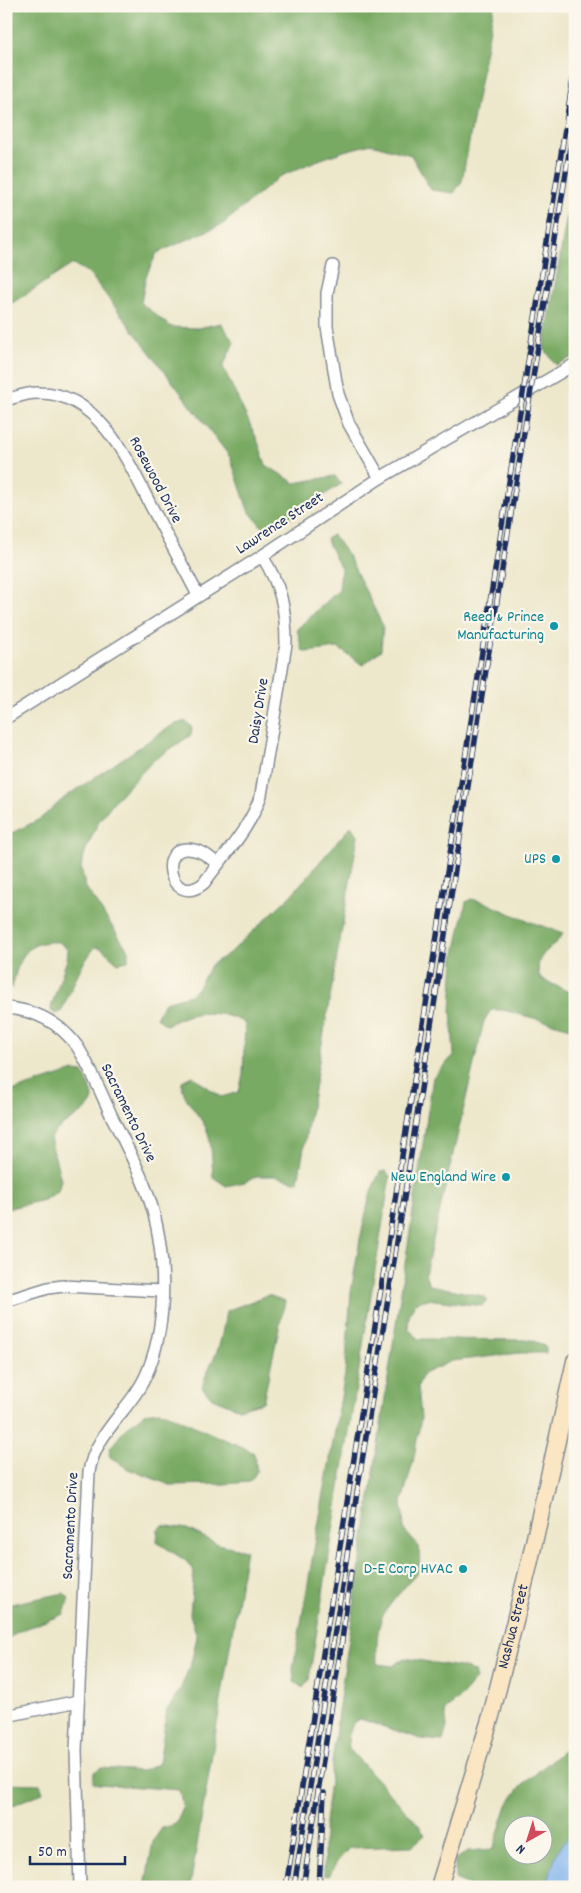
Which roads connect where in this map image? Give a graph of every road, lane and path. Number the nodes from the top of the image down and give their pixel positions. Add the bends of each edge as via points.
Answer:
1 (333, 266) dead end
2 (575, 364) edge
3 (6, 400) edge
4 (380, 478) junction
5 (262, 556) junction
6 (198, 595) junction
7 (6, 718) edge
8 (218, 864) dead end
9 (6, 1008) edge
10 (162, 1291) junction
11 (6, 1301) edge
12 (575, 1361) edge
13 (78, 1701) junction
14 (6, 1716) edge
15 (80, 1887) edge
16 (439, 1887) edge

1 - 4 street via 327,293 327,327 338,394 349,424
2 - 4 street, Lawrence Street
3 - 6 street, Rosewood Drive via 40,393 55,395 78,405 105,427 122,450
4 - 5 street, Lawrence Street
5 - 6 street, Lawrence Street
5 - 8 street, Daisy Drive via 282,598 286,644 256,809
6 - 7 street, Lawrence Street
9 - 10 street, Sacramento Drive via 32,1012 55,1024 82,1054 150,1202 159,1245
10 - 11 street via 63,1286
10 - 13 street, Sacramento Drive via 156,1342 147,1374 102,1439 91,1462
12 - 16 main road, Nashua Street via 491,1716
13 - 14 street
13 - 15 street, Sacramento Drive via 76,1790

